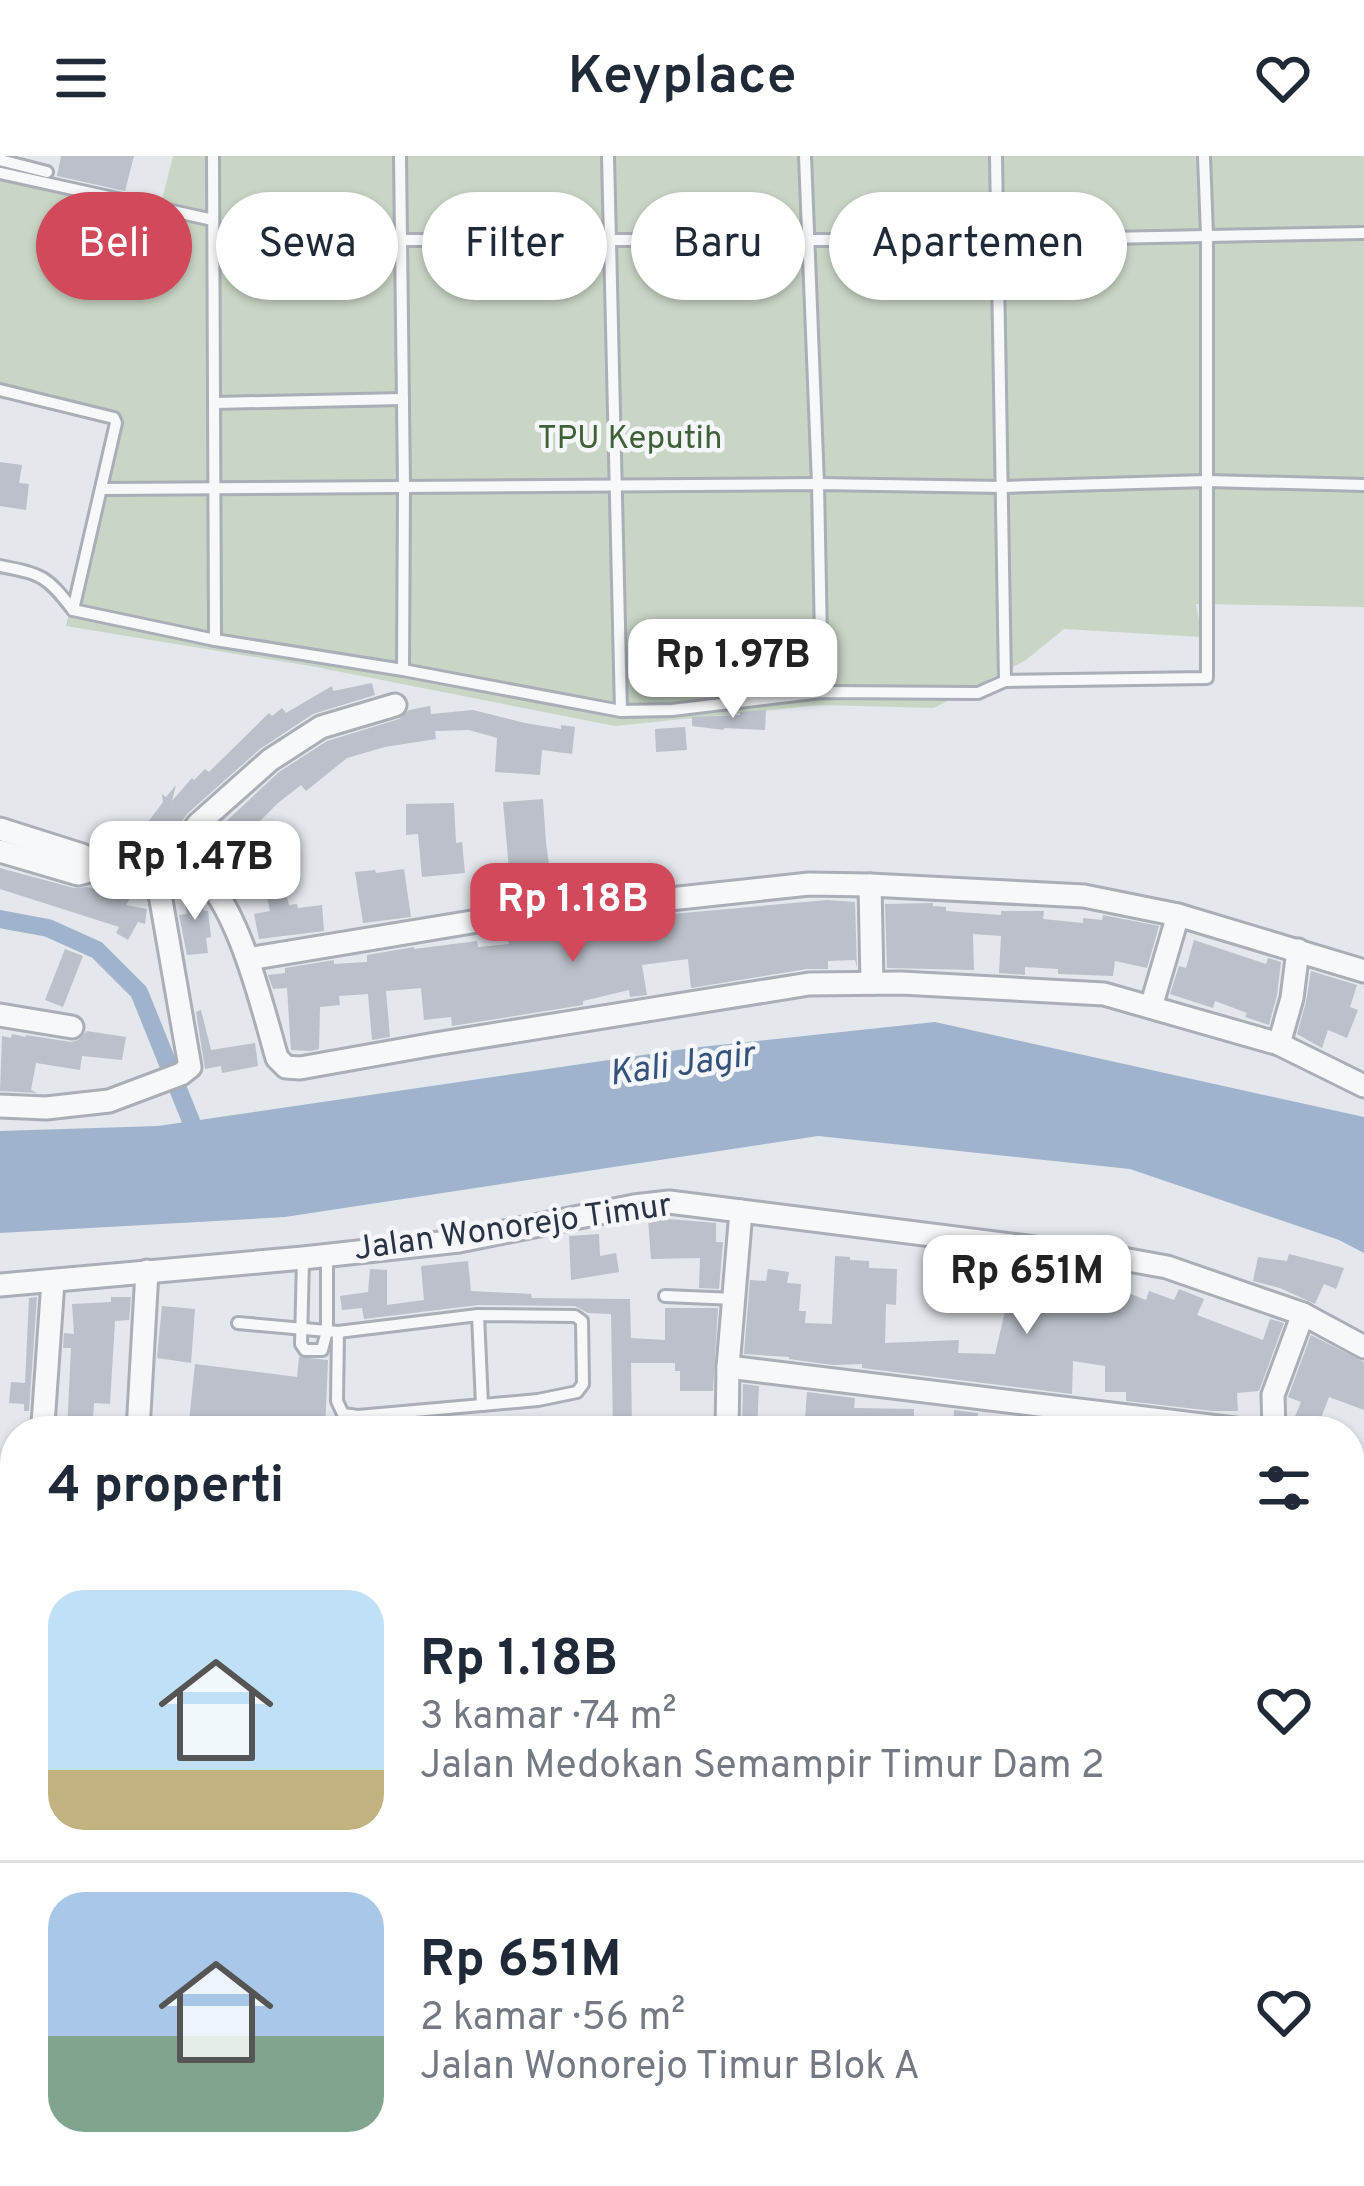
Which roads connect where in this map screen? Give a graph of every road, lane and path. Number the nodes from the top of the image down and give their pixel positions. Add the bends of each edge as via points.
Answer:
1 (213, 156) edge
2 (400, 156) edge
3 (608, 156) edge
4 (805, 156) edge
5 (996, 156) edge
6 (1204, 156) edge
7 (0, 160) edge
8 (47, 172) dead end
9 (0, 173) edge
10 (996, 192) edge
11 (214, 220) junction
12 (1364, 233) edge
13 (1207, 236) junction
14 (1127, 238) edge
15 (401, 240) junction
16 (610, 240) junction
17 (807, 240) junction
18 (829, 240) edge
19 (998, 300) edge
20 (0, 390) edge
21 (403, 399) junction
22 (214, 403) junction
23 (1207, 481) junction
24 (818, 484) junction
25 (1364, 485) edge
26 (616, 486) junction
27 (404, 487) junction
28 (1003, 487) junction
29 (215, 488) junction
30 (103, 489) junction
31 (0, 566) edge
32 (73, 610) junction
33 (215, 640) junction
34 (403, 670) junction
35 (1005, 681) junction
36 (821, 692) junction
37 (394, 705) dead end
38 (621, 711) junction
39 (0, 829) edge
40 (0, 851) edge
41 (279, 862) dead end
42 (100, 868) junction
43 (162, 872) junction
44 (870, 884) junction
45 (219, 895) junction
46 (1178, 915) junction
47 (1298, 950) junction
48 (248, 959) junction
49 (1364, 971) edge
50 (872, 983) junction
51 (1150, 1006) junction
52 (0, 1015) edge
53 (72, 1028) dead end
54 (1279, 1044) junction
55 (1364, 1086) edge
56 (0, 1106) edge
57 (741, 1211) junction
58 (327, 1256) junction
59 (303, 1258) junction
60 (147, 1271) junction
61 (53, 1281) junction
62 (0, 1285) edge
63 (665, 1296) dead end
64 (735, 1298) junction
65 (1303, 1314) junction
66 (478, 1316) junction
67 (238, 1323) dead end
68 (302, 1330) junction
69 (332, 1332) junction
70 (1364, 1347) edge
71 (728, 1367) junction
72 (482, 1405) junction
73 (44, 1416) edge
74 (139, 1416) edge
75 (353, 1416) edge
76 (368, 1416) edge
77 (727, 1416) edge
78 (1128, 1416) edge
79 (1274, 1416) edge

1 - 11 lane
2 - 15 lane
3 - 16 lane
4 - 17 lane
5 - 10 lane
6 - 13 lane
7 - 8 lane
9 - 11 lane
11 - 22 lane
12 - 13 lane
13 - 14 lane
13 - 23 lane
15 - 16 lane
15 - 21 lane
16 - 17 lane
16 - 26 lane
17 - 18 lane
17 - 24 lane
19 - 28 lane
20 - 30 lane via 114,418
21 - 22 lane
21 - 27 lane
22 - 29 lane
23 - 25 lane
23 - 28 lane
23 - 35 lane via 1207,678
24 - 26 lane
24 - 28 lane
24 - 36 lane
26 - 27 lane
26 - 38 lane
27 - 29 lane
27 - 34 lane
28 - 35 lane
29 - 30 lane
29 - 33 lane
30 - 32 lane
31 - 32 lane via 51,582
32 - 33 lane
33 - 34 lane
34 - 38 lane
35 - 36 lane via 978,693
36 - 38 lane
37 - 43 street via 322,728 270,760 198,824
39 - 42 street
40 - 42 street via 78,874
41 - 45 lane
42 - 43 street
43 - 45 street via 194,871
43 - 56 street via 190,1067 109,1101
44 - 46 street via 1084,896
44 - 48 street via 502,917
44 - 50 street
45 - 48 street
46 - 47 street
46 - 51 street
47 - 49 street
47 - 54 street
48 - 50 street via 277,1058 300,1068 809,984
50 - 51 street via 1103,994
51 - 54 street
52 - 53 street
54 - 55 street
57 - 58 street, Jalan Wonorejo Timur via 670,1202
57 - 64 street
57 - 65 street, Jalan Wonorejo Timur via 1167,1267
58 - 59 street, Jalan Wonorejo Timur
58 - 69 lane
59 - 60 street, Jalan Wonorejo Timur
59 - 68 lane
60 - 61 street, Jalan Wonorejo Timur
60 - 74 street
61 - 62 street, Jalan Wonorejo Timur
61 - 73 street
63 - 64 lane
64 - 71 street
65 - 70 street, Jalan Wonorejo Timur
65 - 79 street via 1273,1395
66 - 69 lane
66 - 72 lane
66 - 72 lane via 575,1316 584,1338 578,1393
67 - 68 lane
68 - 69 lane
68 - 69 lane via 301,1345 313,1351
69 - 75 lane via 337,1401
71 - 77 street
71 - 78 street
72 - 76 lane

